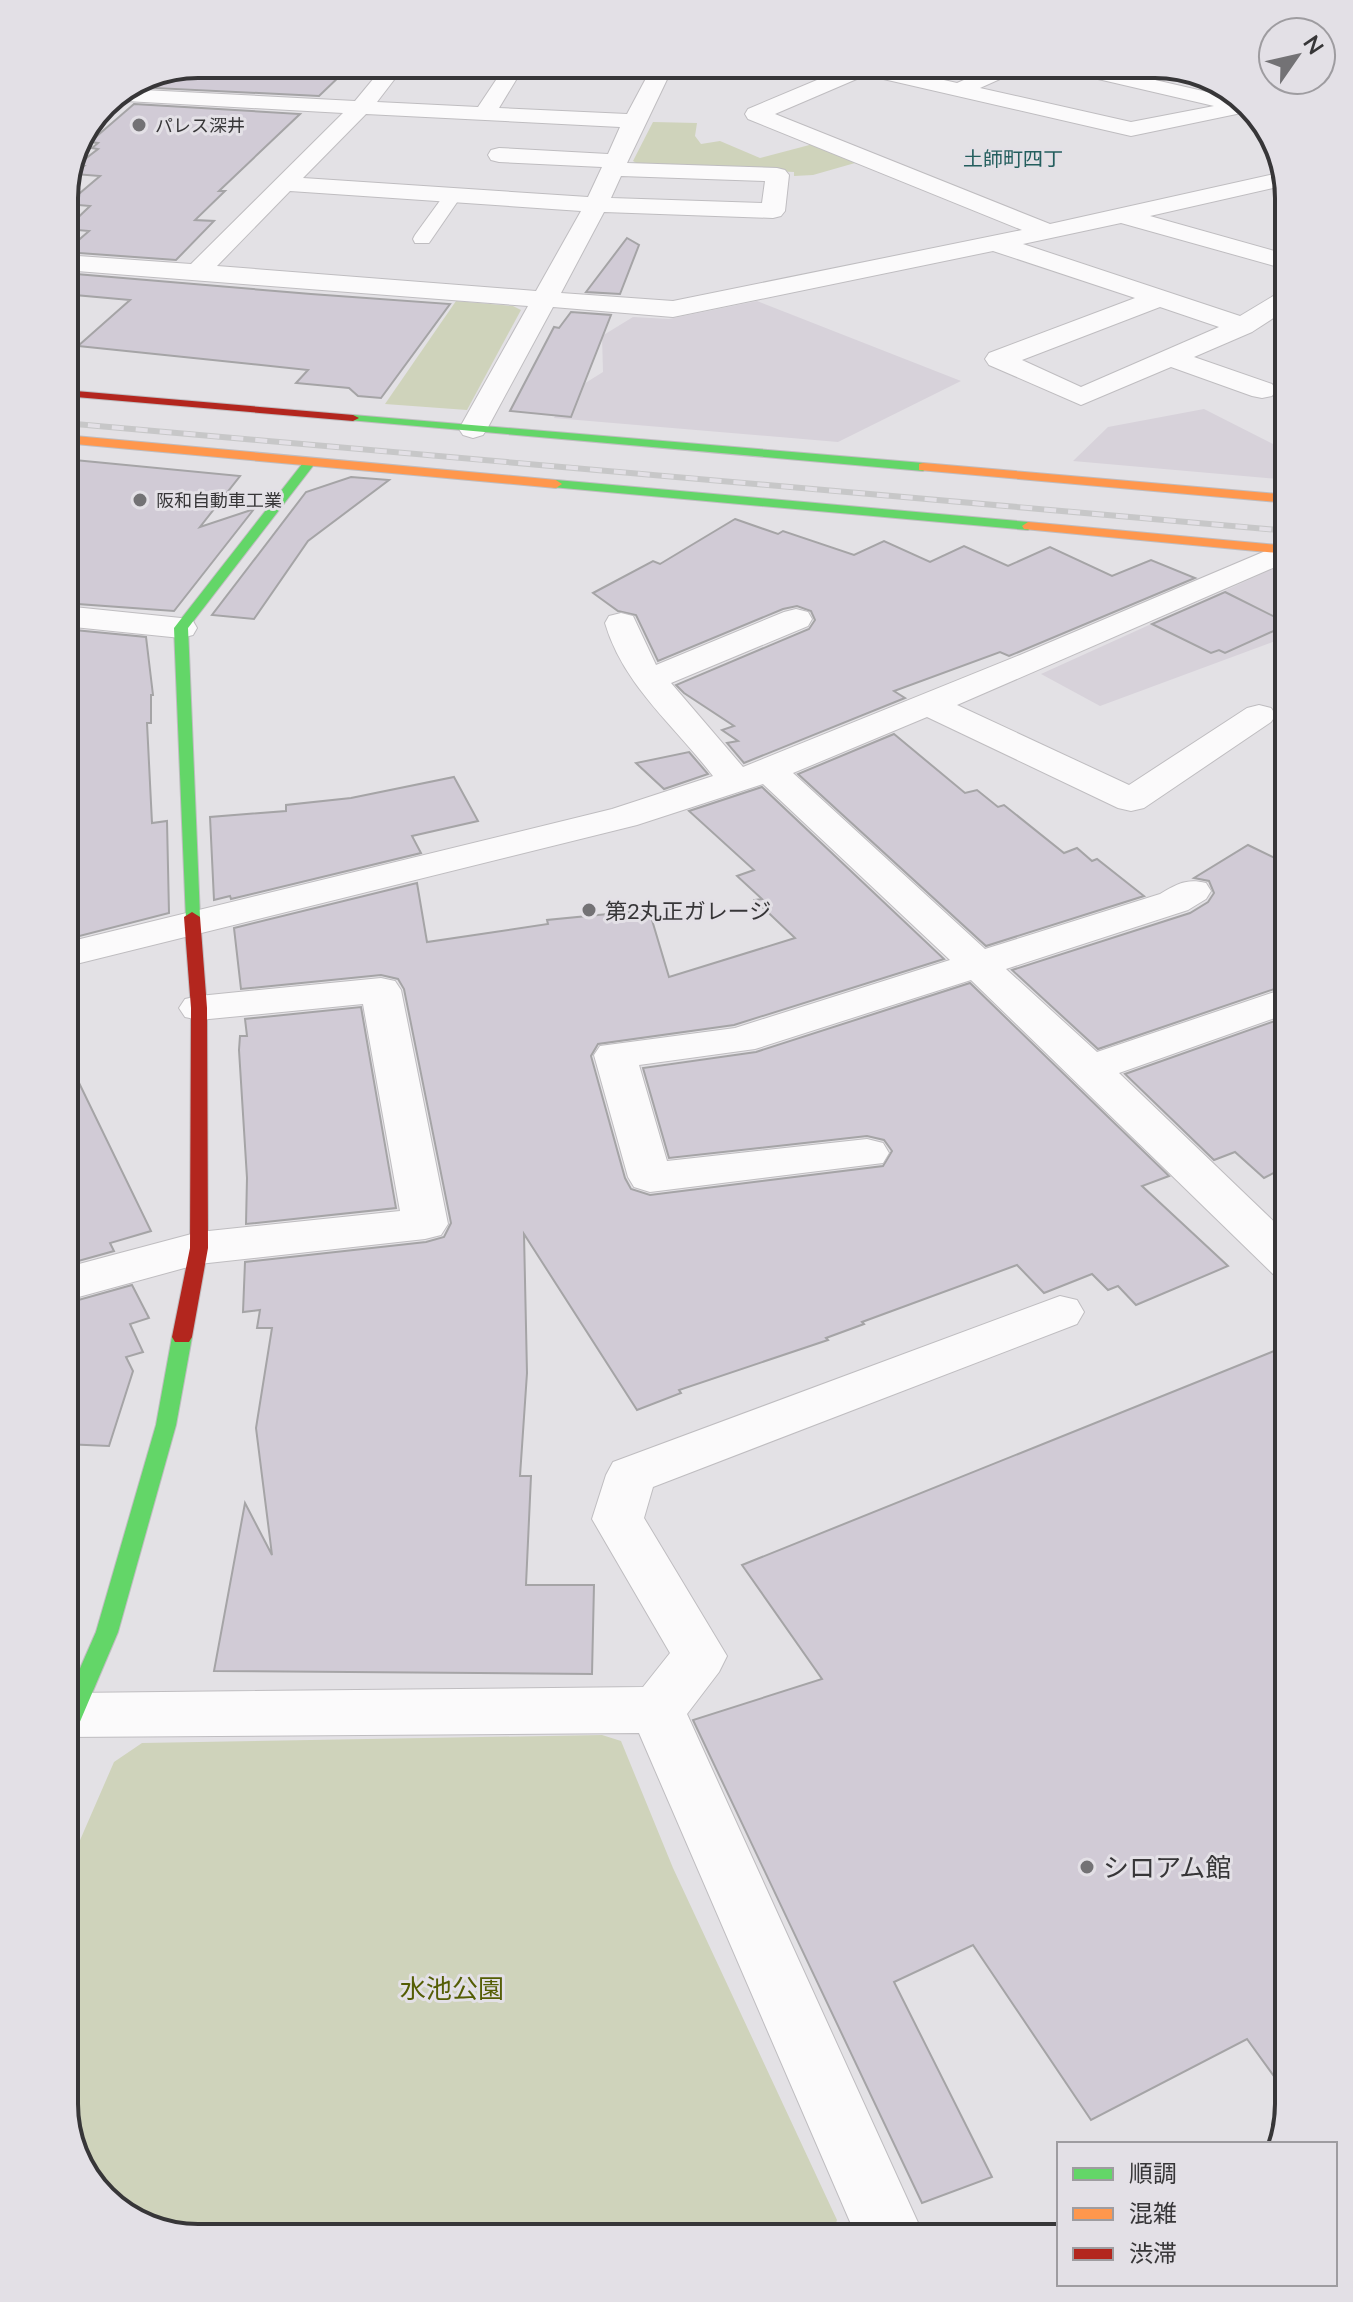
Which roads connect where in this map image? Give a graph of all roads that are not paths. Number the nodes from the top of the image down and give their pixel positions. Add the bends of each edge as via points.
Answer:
1 (385, 78) edge
2 (507, 78) edge
3 (657, 78) edge
4 (841, 78) edge
5 (910, 78) edge
6 (985, 78) edge
7 (1113, 78) edge
8 (960, 89) junction
9 (135, 96) edge
10 (360, 108) junction
11 (1236, 110) edge
12 (1238, 112) edge
13 (484, 114) junction
14 (634, 121) junction
15 (499, 155) dead end
16 (614, 165) junction
17 (1274, 181) edge
18 (283, 184) junction
19 (453, 195) junction
20 (596, 205) junction
21 (1117, 215) junction
22 (1048, 232) junction
23 (422, 239) dead end
24 (994, 243) junction
25 (1275, 259) edge
26 (78, 263) edge
27 (197, 272) junction
28 (1159, 298) junction
29 (543, 301) junction
30 (1275, 306) edge
31 (1243, 326) junction
32 (1171, 358) junction
33 (1275, 385) edge
34 (1262, 390) junction
35 (78, 394) edge
36 (1236, 405) dead end
37 (473, 429) junction
38 (78, 440) edge
39 (310, 462) junction
40 (1275, 498) edge
41 (1275, 549) edge
42 (1275, 556) edge
43 (78, 617) edge
44 (796, 619) dead end
45 (621, 623) dead end
46 (181, 628) junction
47 (648, 680) junction
48 (929, 705) junction
49 (1259, 715) dead end
50 (752, 775) junction
51 (1192, 891) dead end
52 (192, 922) junction
53 (78, 951) edge
54 (975, 965) junction
55 (1275, 1004) edge
56 (199, 1008) junction
57 (1090, 1069) junction
58 (867, 1153) dead end
59 (1271, 1220) edge
60 (199, 1248) junction
61 (78, 1281) edge
62 (1060, 1312) dead end
63 (78, 1698) edge
64 (657, 1710) junction
65 (78, 1723) edge
66 (885, 2224) edge

1 - 10 street
2 - 13 street
3 - 14 street
4 - 22 street via 756,114
5 - 8 street
6 - 8 street
7 - 11 street
8 - 12 street via 1131,129
9 - 10 street
10 - 13 street
10 - 18 street
13 - 14 street
14 - 16 street
15 - 16 street
16 - 20 street
16 - 20 street via 777,175 773,211
17 - 21 street
18 - 19 street
18 - 27 street
19 - 20 street
19 - 23 lane
20 - 29 street
21 - 22 street
21 - 25 street
22 - 24 street
24 - 28 street
24 - 29 street via 673,309
26 - 27 street
27 - 29 street
28 - 31 street
28 - 32 street via 999,359 1081,397
29 - 37 street
30 - 31 street
31 - 32 street
32 - 34 street
33 - 34 street
34 - 36 street
35 - 37 street
37 - 40 street
38 - 39 street
39 - 41 street
39 - 46 street
42 - 48 street
43 - 46 street
44 - 47 street
45 - 47 street via 625,641
46 - 52 street
47 - 50 street via 695,730
48 - 49 street via 1131,800
48 - 50 street
50 - 52 street via 624,817
50 - 54 street
51 - 54 street via 1174,902
52 - 53 street
52 - 56 street
54 - 57 street
54 - 58 street via 740,1040 615,1055 650,1177
55 - 57 street
56 - 60 street
56 - 60 street via 381,990 425,1224
57 - 59 street
60 - 61 street
60 - 63 street via 166,1425 107,1632
62 - 64 street via 631,1475 618,1519 700,1656
64 - 65 street
64 - 66 street

